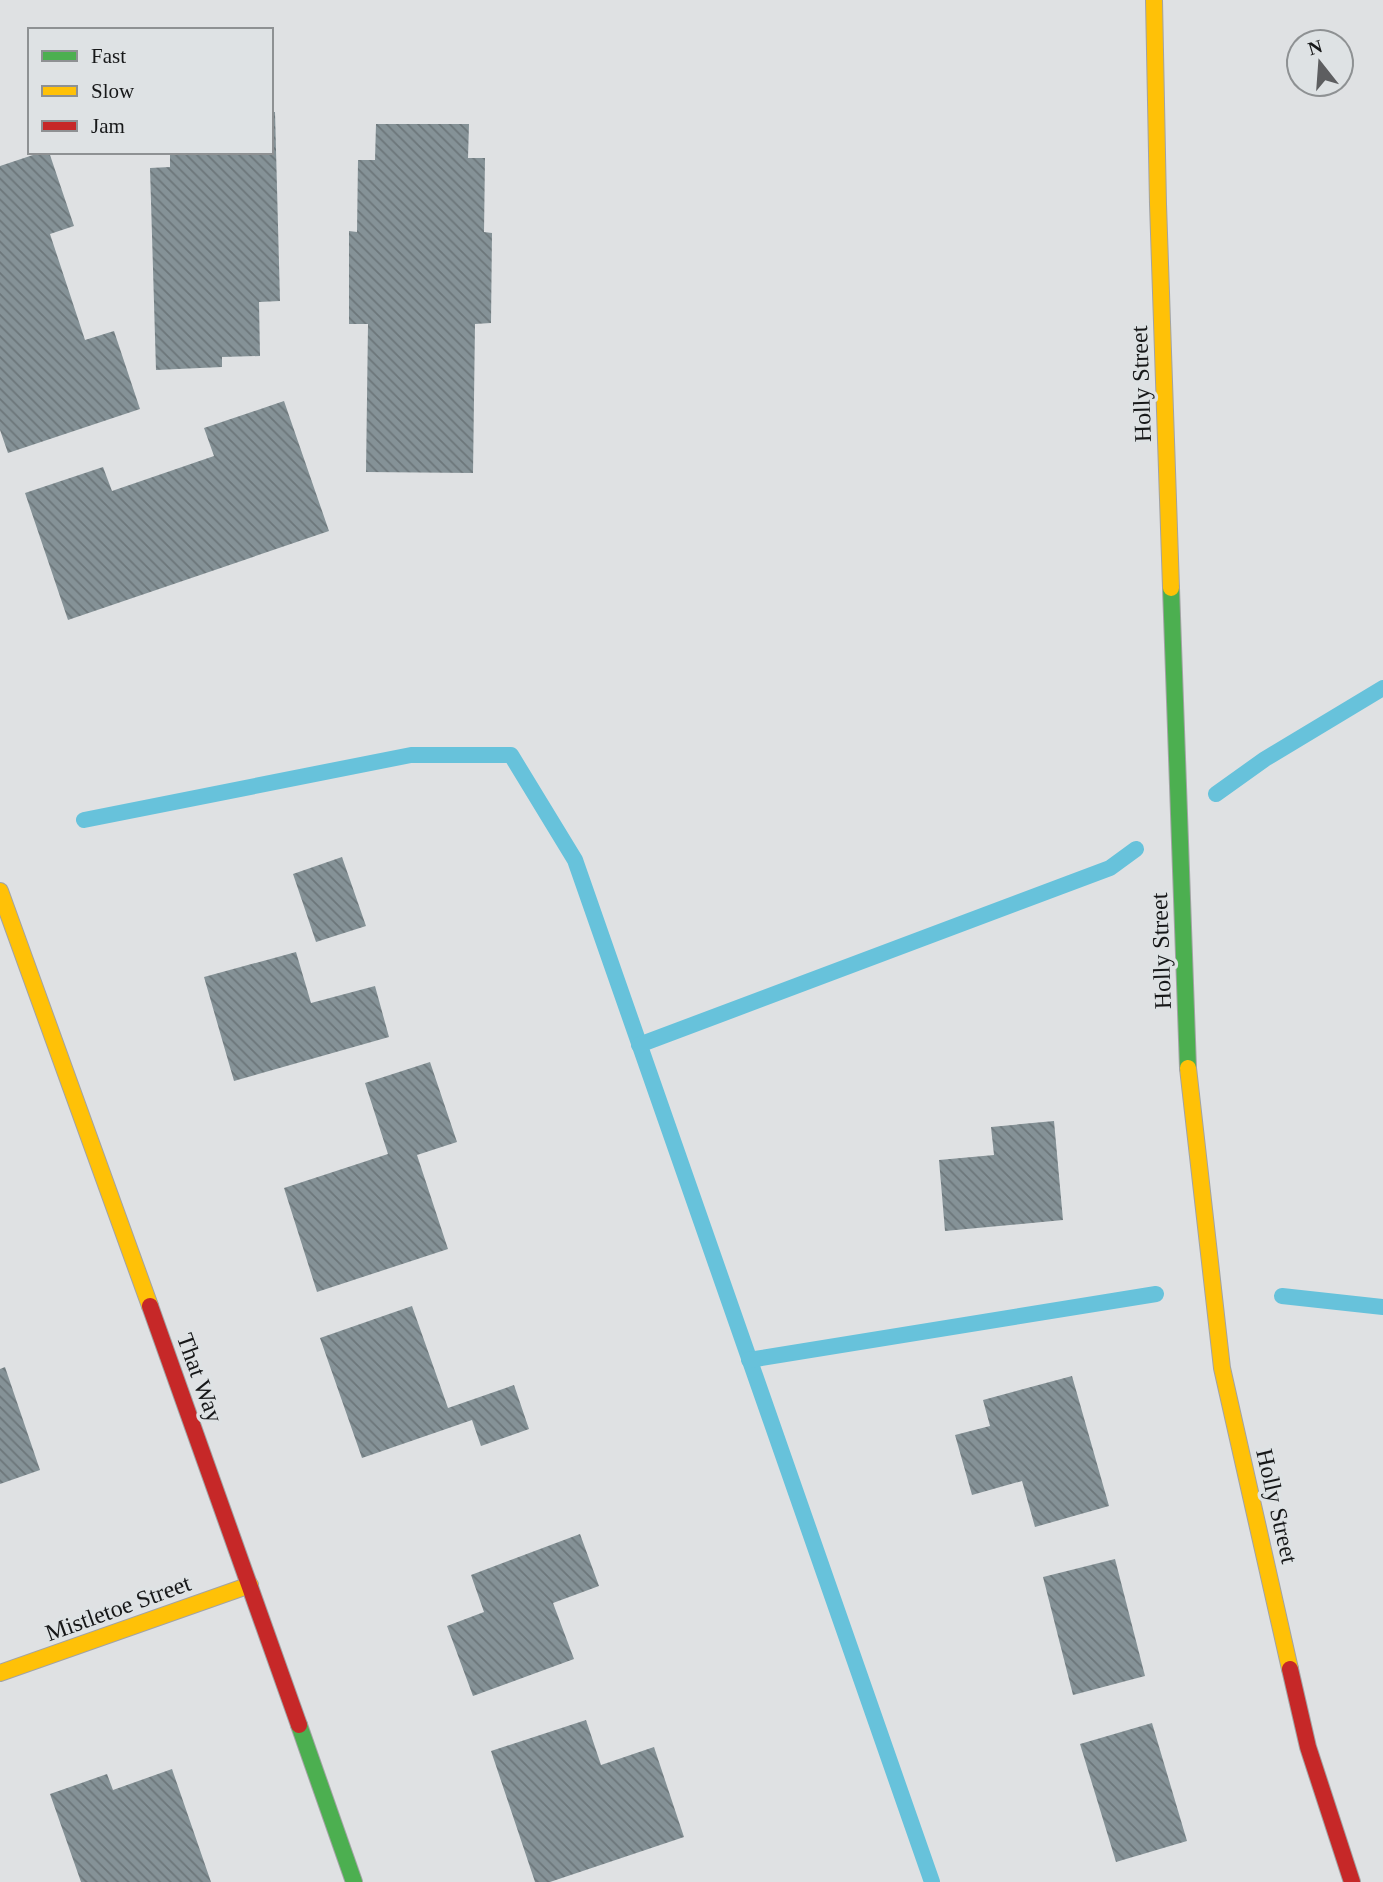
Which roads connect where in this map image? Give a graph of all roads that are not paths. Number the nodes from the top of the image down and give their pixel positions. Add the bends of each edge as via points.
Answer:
1 (1154, 0) edge
2 (0, 891) edge
3 (250, 1585) junction
4 (0, 1673) edge
5 (354, 1882) edge
6 (1352, 1882) edge

1 - 6 street, Holly Street via 1188,1068 1222,1368 1308,1747
2 - 3 street, That Way
3 - 4 street, Mistletoe Street
3 - 5 street, That Way

